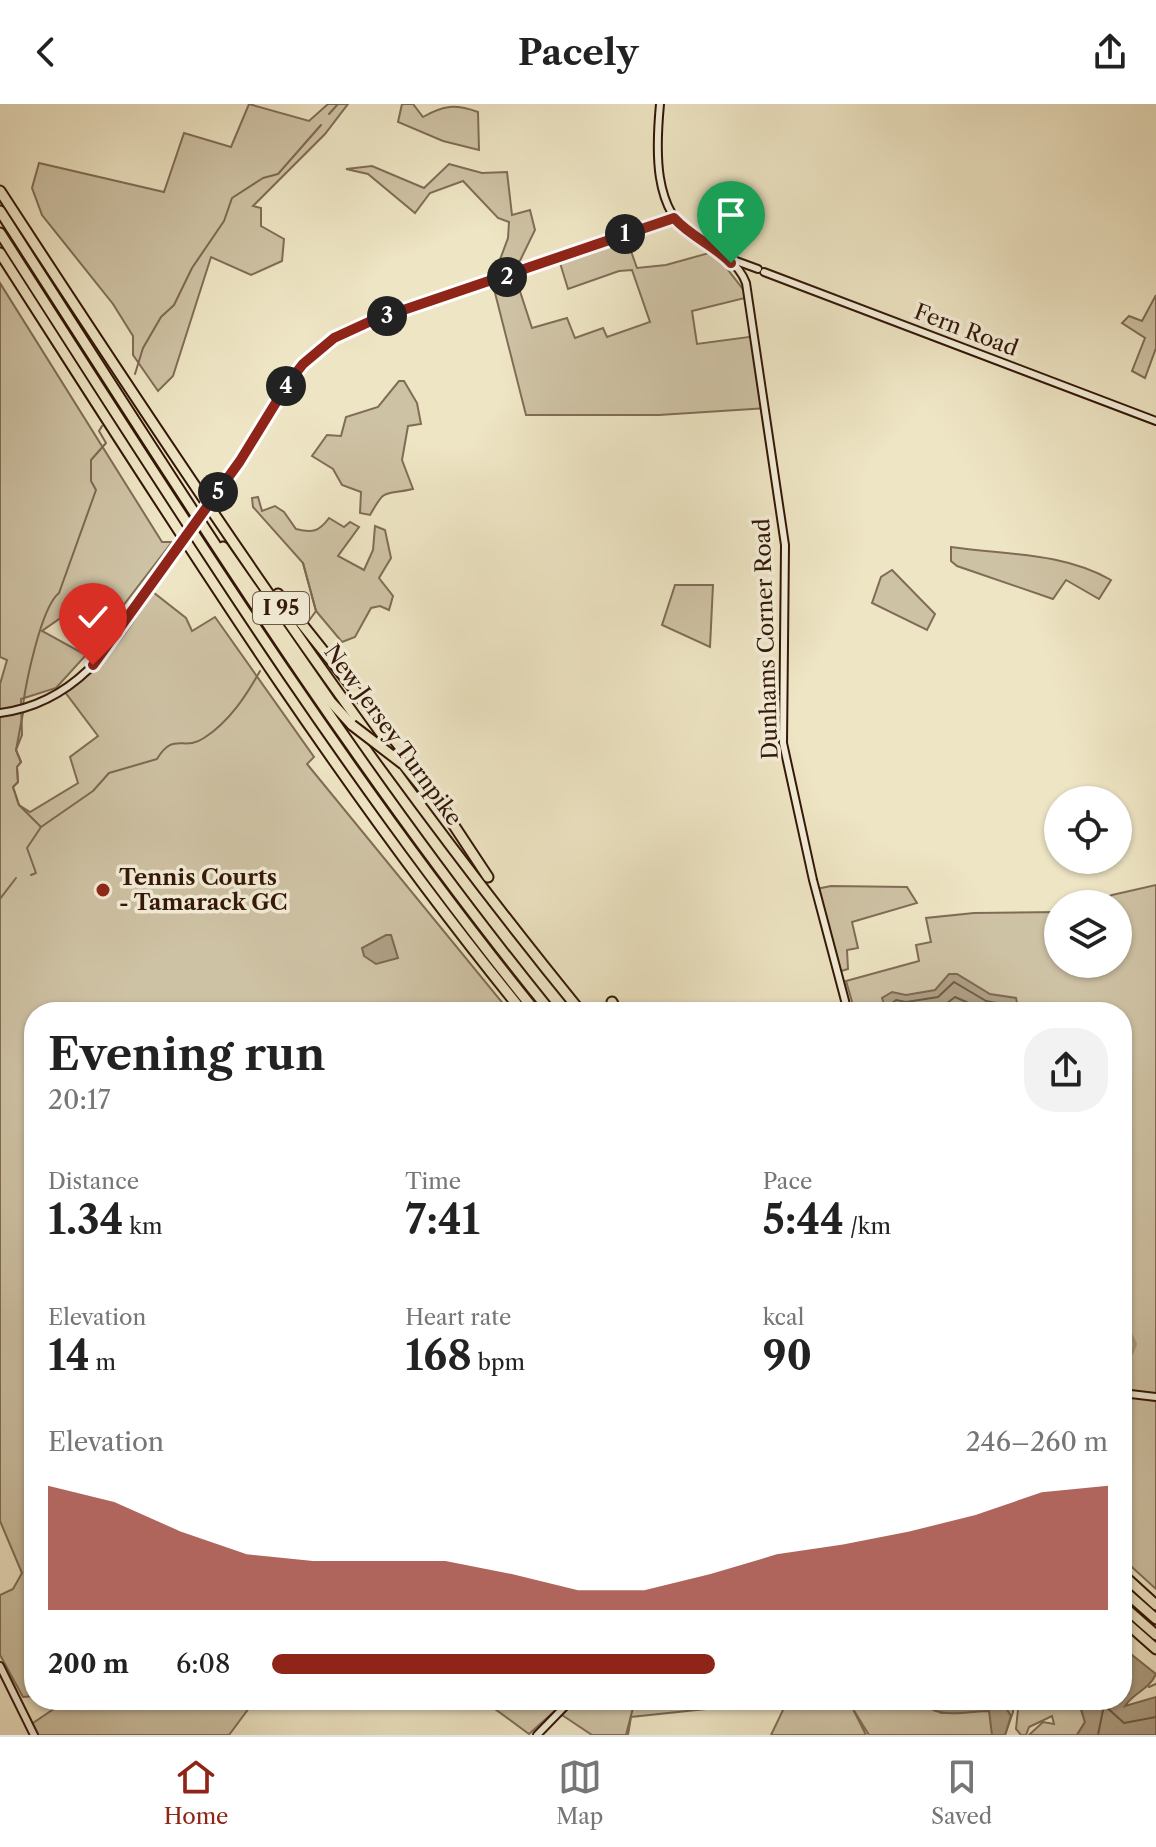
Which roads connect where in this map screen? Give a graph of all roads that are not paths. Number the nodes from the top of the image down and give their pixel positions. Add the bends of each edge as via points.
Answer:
1 (660, 104) edge
2 (0, 191) edge
3 (0, 211) edge
4 (674, 218) junction
5 (0, 233) edge
6 (0, 253) edge
7 (726, 258) junction
8 (1156, 421) edge
9 (158, 433) junction
10 (147, 440) junction
11 (0, 713) edge
12 (515, 1002) edge
13 (528, 1002) edge
14 (543, 1002) edge
15 (573, 1002) edge
16 (846, 1002) edge
17 (1132, 1394) edge
18 (1156, 1397) edge
19 (1132, 1583) edge
20 (1132, 1598) edge
21 (1156, 1605) edge
22 (1132, 1614) edge
23 (1156, 1619) edge
24 (1132, 1628) edge
25 (1156, 1635) edge
26 (1156, 1649) edge
27 (0, 1666) edge
28 (561, 1710) edge
29 (34, 1735) edge
30 (537, 1735) edge

1 - 4 street via 657,161
2 - 9 highway, New Jersey Turnpike / I 95
3 - 10 highway, New Jersey Turnpike / I 95
4 - 7 street, Dunhams Corner Road
4 - 11 street, bridge via 334,338 288,383 219,491 93,665 75,685 42,704
5 - 13 highway, I 95 via 317,720
6 - 12 highway, I 95 via 308,727
7 - 8 street, Fern Road
7 - 16 street, Dunhams Corner Road via 746,283 785,545 782,702 787,767
9 - 10 highway, bridge via 319,649 412,762 488,877 403,764 352,725 323,692
9 - 15 highway, New Jersey Turnpike / I 95 via 407,788
10 - 14 highway, New Jersey Turnpike / I 95 via 349,745
17 - 18 street
19 - 21 highway
20 - 23 highway
22 - 25 highway
24 - 26 highway
27 - 29 street
28 - 30 street

